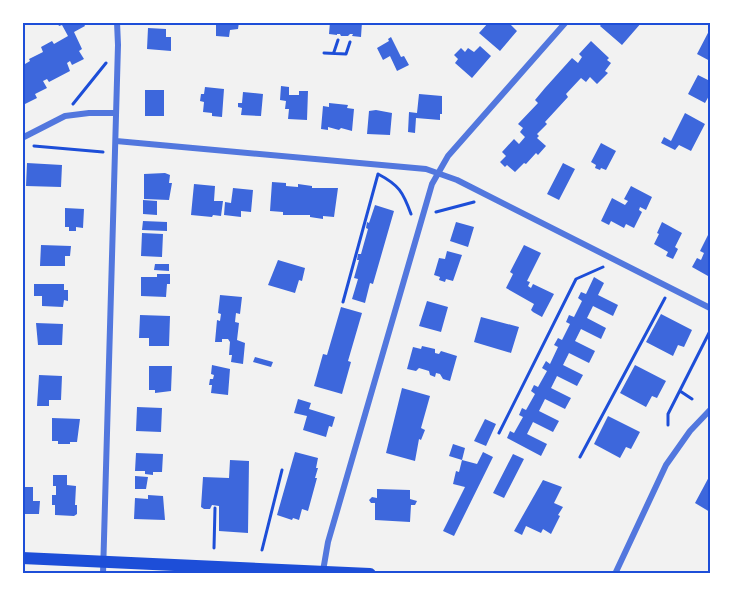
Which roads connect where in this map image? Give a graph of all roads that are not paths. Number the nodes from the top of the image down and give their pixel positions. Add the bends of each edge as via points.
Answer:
1 (117, 22) edge
2 (566, 22) edge
3 (116, 113) junction
4 (22, 138) edge
5 (116, 141) junction
6 (438, 173) junction
7 (711, 308) edge
8 (711, 410) edge
9 (22, 558) edge
10 (103, 568) edge
11 (322, 572) junction
12 (370, 573) edge
13 (615, 573) edge

1 - 3 street
2 - 6 street via 448,156
3 - 4 street via 65,116
3 - 5 street
5 - 6 street via 402,166
5 - 10 street
6 - 7 street
6 - 11 street via 422,216
8 - 13 street via 666,465
9 - 10 main road
10 - 11 main road
11 - 12 main road

